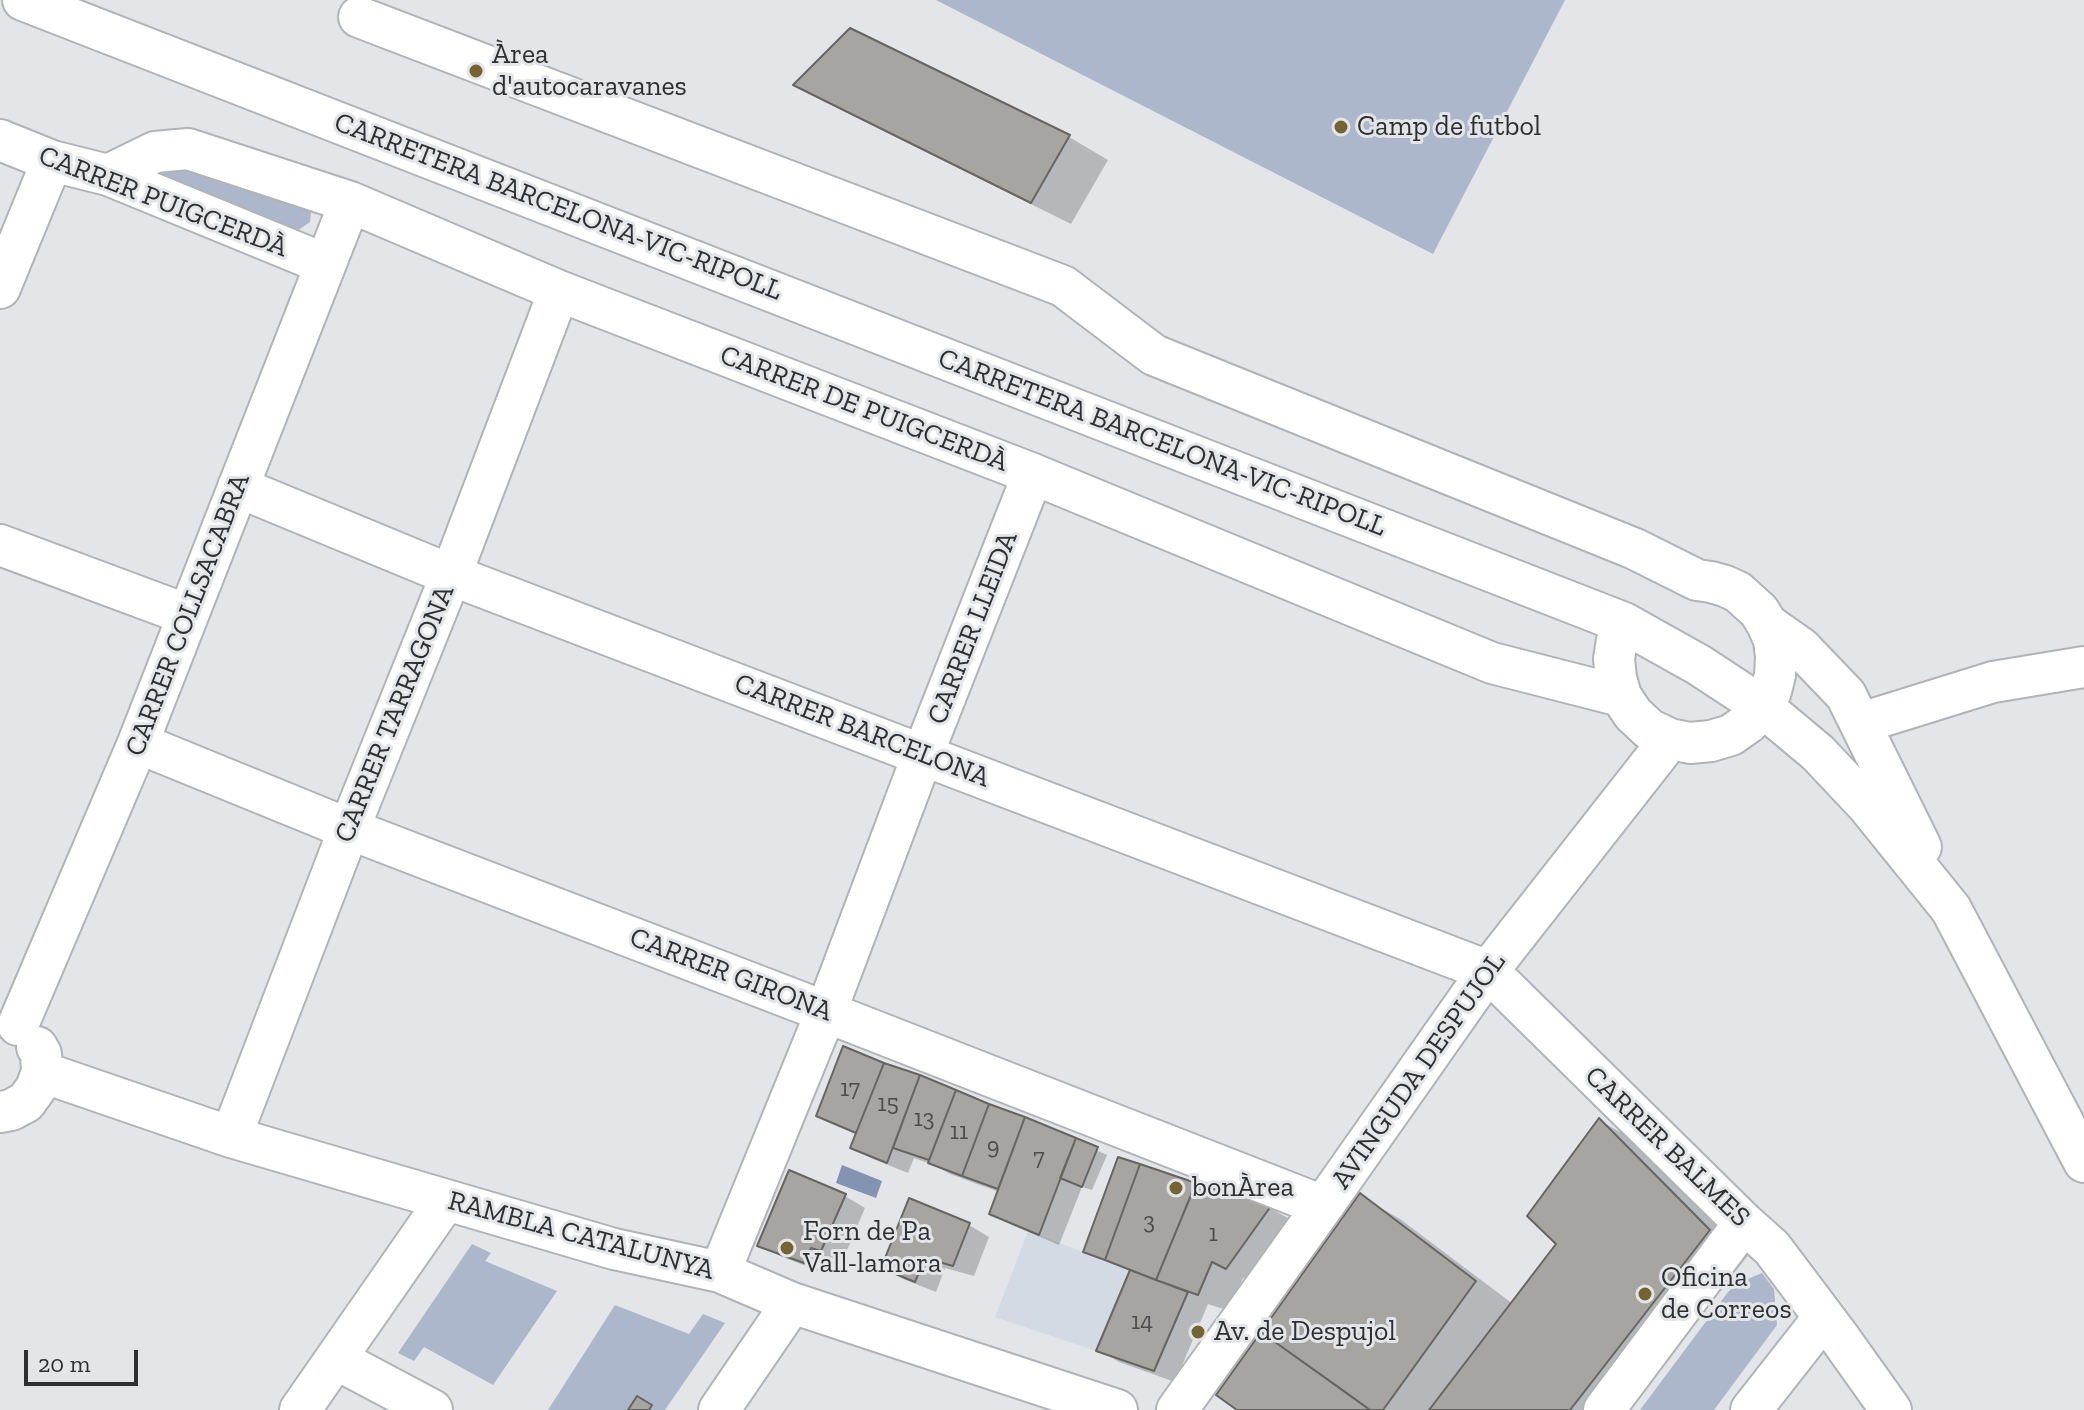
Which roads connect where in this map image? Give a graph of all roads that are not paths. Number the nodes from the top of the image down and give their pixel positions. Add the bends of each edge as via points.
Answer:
1 (23, 0) edge
2 (359, 17) dead end
3 (0, 140) edge
4 (52, 161) junction
5 (108, 175) junction
6 (350, 202) junction
7 (325, 264) junction
8 (0, 288) edge
9 (559, 291) junction
10 (1033, 474) junction
11 (238, 487) junction
12 (0, 545) edge
13 (451, 575) junction
14 (188, 615) junction
15 (1624, 623) junction
16 (1767, 624) junction
17 (2084, 667) edge
18 (1621, 696) junction
19 (1763, 707) junction
20 (1861, 723) junction
21 (1670, 739) junction
22 (138, 743) junction
23 (923, 754) junction
24 (349, 829) junction
25 (1951, 909) junction
26 (1488, 971) junction
27 (826, 1012) junction
28 (9, 1023) edge
29 (42, 1072) junction
30 (0, 1112) edge
31 (231, 1137) junction
32 (2084, 1162) edge
33 (446, 1200) junction
34 (1323, 1206) junction
35 (1744, 1223) junction
36 (720, 1272) junction
37 (792, 1303) junction
38 (1824, 1317) junction
39 (336, 1359) junction
40 (300, 1410) edge
41 (432, 1410) edge
42 (719, 1410) edge
43 (1117, 1410) edge
44 (1177, 1410) edge
45 (1604, 1410) edge
46 (1751, 1410) edge
47 (1891, 1410) edge

1 - 15 street, CARRETERA BARCELONA-VIC-RIPOLL
2 - 16 street via 1063,286 1154,355 1635,549 1697,580 1738,592
3 - 4 street, CARRER PUIGCERDÀ
4 - 5 street, CARRER PUIGCERDÀ
4 - 8 street
5 - 6 street, CARRER DE PUIGCERDÀ via 155,152 188,149
5 - 7 street, CARRER PUIGCERDÀ
6 - 7 street, CARRER COLLSACABRA
6 - 9 street, CARRER DE PUIGCERDÀ
7 - 11 street, CARRER COLLSACABRA
9 - 10 street, CARRER DE PUIGCERDÀ
9 - 13 street, CARRER TARRAGONA
10 - 18 street, CARRER DE PUIGCERDÀ via 1492,663
10 - 23 street, CARRER LLEIDA
11 - 13 street, CARRER BARCELONA
11 - 14 street, CARRER COLLSACABRA
12 - 14 street
13 - 23 street, CARRER BARCELONA
13 - 24 street, CARRER TARRAGONA
14 - 22 street, CARRER COLLSACABRA
15 - 18 street via 1614,659
15 - 19 street, CARRETERA BARCELONA-VIC-RIPOLL
16 - 19 street via 1776,666
16 - 20 street via 1801,648 1846,695
17 - 20 street via 1993,682
18 - 21 street via 1649,729
19 - 21 street via 1731,735 1690,743
19 - 25 street, CARRETERA BARCELONA-VIC-RIPOLL via 1818,753 1867,805
20 - 25 street
21 - 26 street, AVINGUDA DESPUJOL
22 - 24 street, CARRER GIRONA
22 - 28 street, CARRER COLLSACABRA
23 - 26 street, CARRER BARCELONA
23 - 27 street, CARRER LLEIDA
24 - 27 street, CARRER GIRONA
24 - 31 street, CARRER TARRAGONA
25 - 32 street, CARRETERA BARCELONA-VIC-RIPOLL
26 - 34 street, AVINGUDA DESPUJOL
26 - 35 street, CARRER BALMES
27 - 34 street, CARRER GIRONA
27 - 36 street, CARRER LLEIDA
28 - 29 street via 32,1037
29 - 30 street via 26,1102
29 - 31 street, RAMBLA CATALUNYA
31 - 33 street, RAMBLA CATALUNYA
33 - 36 street, RAMBLA CATALUNYA via 614,1249
33 - 39 street
34 - 44 street, AVINGUDA DESPUJOL
35 - 38 street, CARRER BALMES via 1772,1248
35 - 45 street
36 - 37 street, RAMBLA CATALUNYA
37 - 42 street
37 - 43 street, RAMBLA CATALUNYA
38 - 46 street
38 - 47 street, CARRER BALMES
39 - 40 street
39 - 41 street

